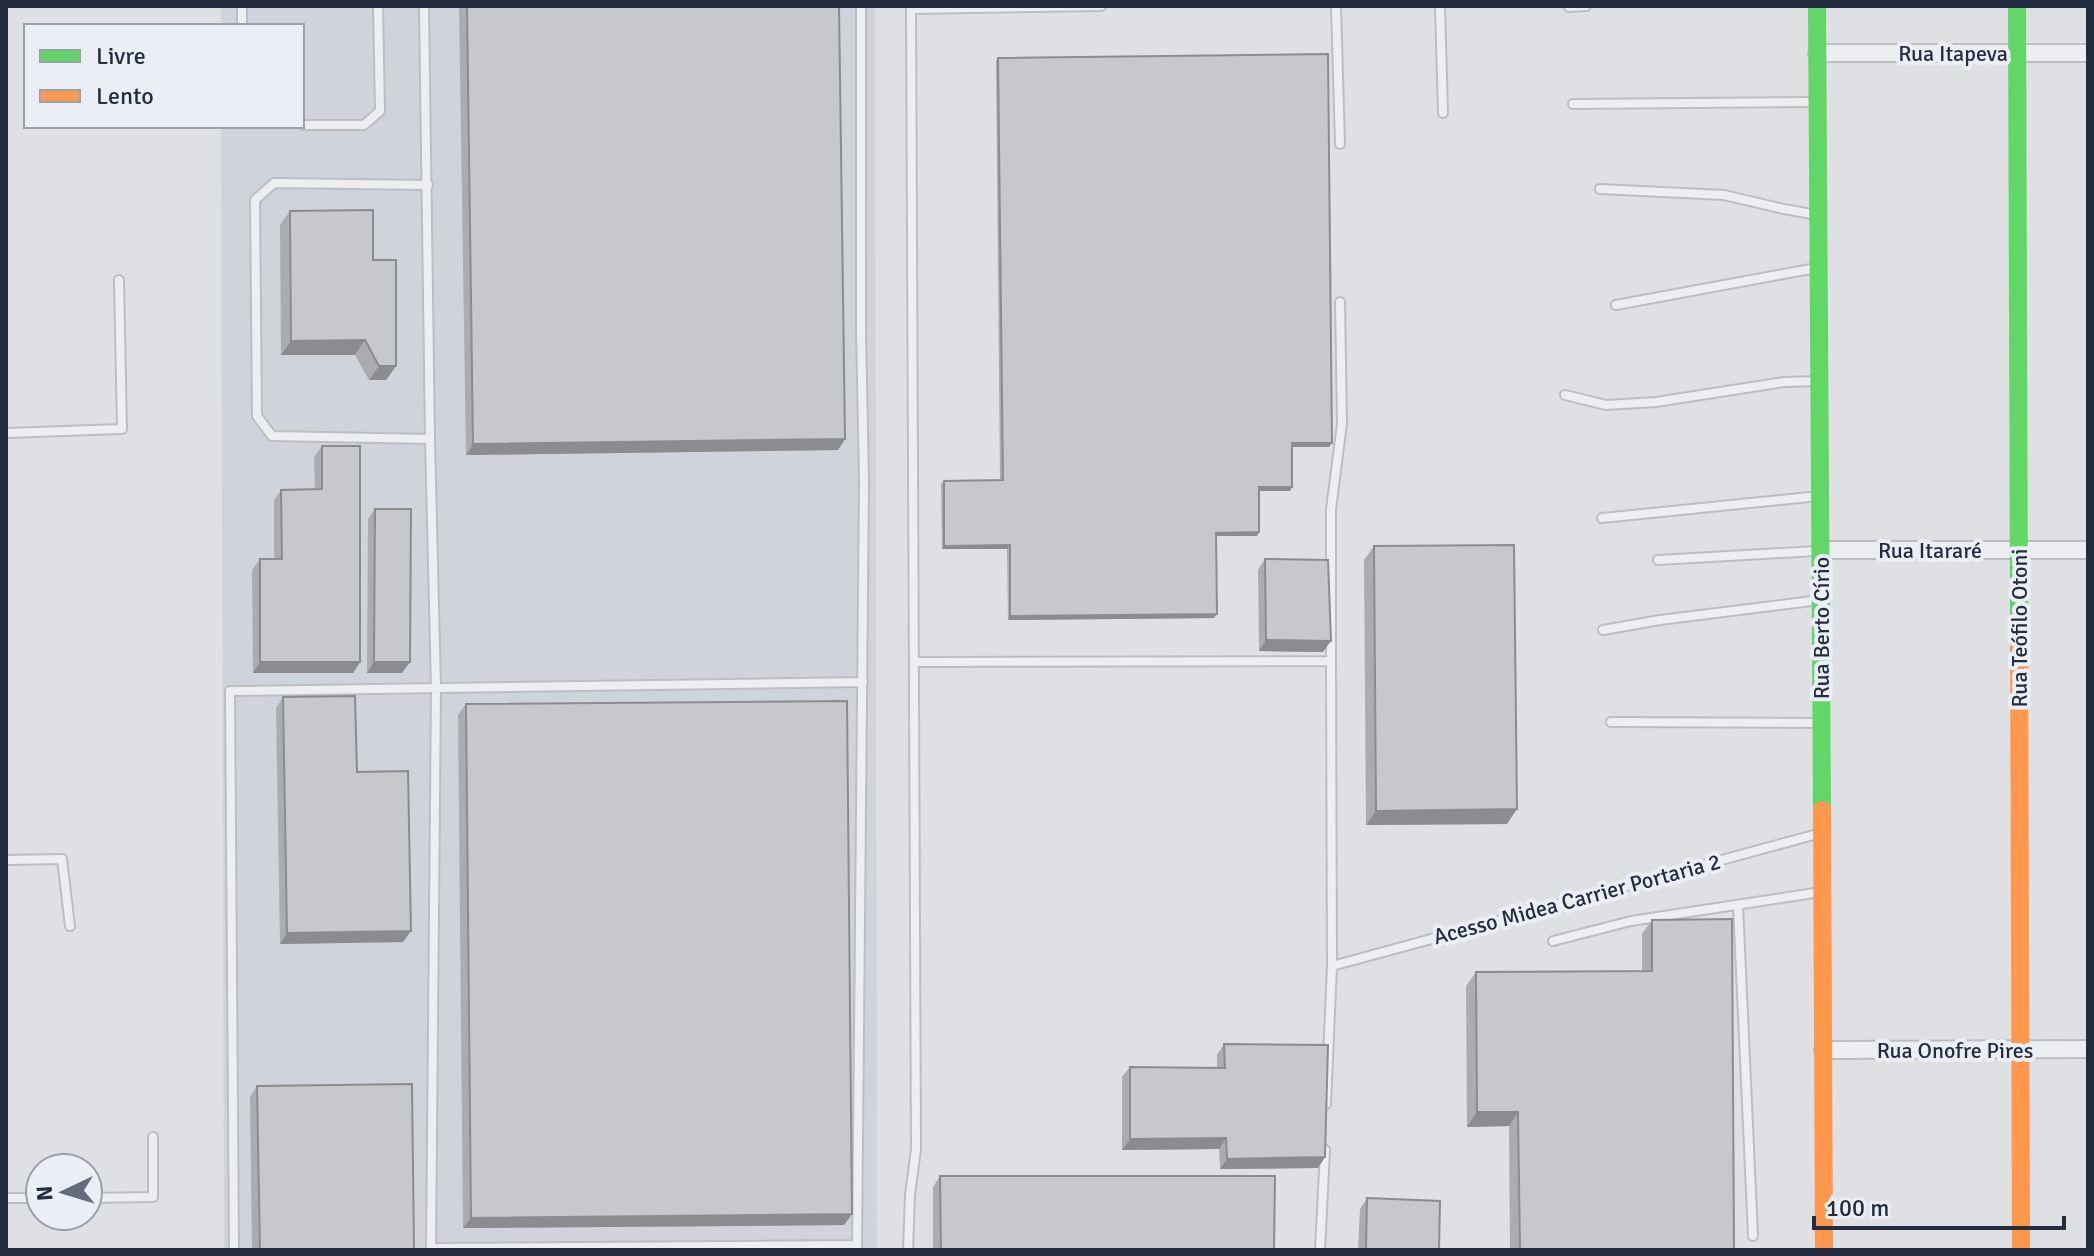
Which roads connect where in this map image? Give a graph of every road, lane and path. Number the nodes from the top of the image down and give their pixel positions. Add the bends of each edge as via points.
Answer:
1 (378, 6) edge
2 (424, 6) edge
3 (861, 6) edge
4 (1101, 6) edge
5 (1336, 6) edge
6 (1440, 6) edge
7 (1586, 6) edge
8 (1817, 6) edge
9 (2017, 6) edge
10 (1569, 7) edge
11 (912, 8) edge
12 (1817, 53) junction
13 (2017, 53) junction
14 (2088, 53) edge
15 (1818, 102) junction
16 (1573, 104) dead end
17 (1443, 113) dead end
18 (304, 125) edge
19 (1340, 144) dead end
20 (428, 185) junction
21 (1600, 189) dead end
22 (1818, 215) junction
23 (1818, 267) junction
24 (119, 280) dead end
25 (1340, 302) dead end
26 (1616, 305) dead end
27 (1819, 381) junction
28 (1565, 395) dead end
29 (6, 433) edge
30 (430, 439) junction
31 (1820, 496) junction
32 (1602, 518) dead end
33 (1820, 550) junction
34 (2018, 550) junction
35 (2088, 550) edge
36 (1658, 560) dead end
37 (1820, 600) junction
38 (1603, 630) dead end
39 (1331, 661) junction
40 (915, 662) junction
41 (863, 682) junction
42 (436, 688) junction
43 (1611, 722) dead end
44 (1821, 723) junction
45 (1821, 833) junction
46 (6, 860) edge
47 (1822, 892) junction
48 (1738, 905) junction
49 (70, 926) dead end
50 (1553, 941) dead end
51 (1332, 966) junction
52 (2020, 1049) junction
53 (2088, 1049) edge
54 (1823, 1050) junction
55 (1326, 1109) edge
56 (153, 1137) dead end
57 (1325, 1140) edge
58 (104, 1198) edge
59 (1753, 1236) dead end
60 (704, 1248) edge
61 (857, 1248) edge
62 (431, 1249) edge
63 (234, 1250) edge
64 (908, 1250) edge
65 (1320, 1250) edge
66 (1824, 1250) edge
67 (2021, 1250) edge

1 - 18 lane via 380,111 364,125
2 - 20 lane
3 - 41 lane
4 - 11 lane
5 - 19 lane
6 - 17 lane
7 - 10 lane
8 - 12 street, Rua Berto Círio
9 - 13 street, Rua Teófilo Otoni
11 - 40 lane
12 - 13 street, Rua Itapeva
12 - 15 street, Rua Berto Círio
13 - 14 street, Rua Itapeva
13 - 34 street, Rua Teófilo Otoni
15 - 16 lane
15 - 22 street, Rua Berto Círio
20 - 30 lane
20 - 30 lane via 274,183 255,200 257,416 272,436
21 - 22 lane via 1724,195
22 - 23 street, Rua Berto Círio
23 - 26 lane
23 - 27 street, Rua Berto Círio
24 - 29 lane via 122,429
25 - 39 lane via 1342,424 1331,509
27 - 28 lane via 1606,405
27 - 31 street, Rua Berto Círio
30 - 42 lane
31 - 32 lane
31 - 33 street, Rua Berto Círio
33 - 34 street, Rua Itararé
33 - 36 lane
33 - 37 street, Rua Berto Círio
34 - 35 street, Rua Itararé
34 - 52 street, Rua Teófilo Otoni
37 - 38 lane
37 - 44 street, Rua Berto Círio
39 - 40 lane
39 - 51 lane
40 - 64 lane via 916,1149
41 - 42 lane
41 - 61 lane
42 - 62 lane
42 - 63 lane via 230,691
43 - 44 lane
44 - 45 street, Rua Berto Círio
45 - 47 street, Rua Berto Círio
45 - 51 lane, Acesso Midea Carrier Portaria 2
46 - 49 lane via 62,859
47 - 48 lane
47 - 54 street, Rua Berto Círio
48 - 50 lane via 1631,921
48 - 59 lane
51 - 55 lane
52 - 53 street, Rua Onofre Pires
52 - 54 street, Rua Onofre Pires
52 - 67 street, Rua Teófilo Otoni
54 - 66 street, Rua Berto Círio
56 - 58 lane via 153,1197
57 - 65 lane
60 - 61 lane
60 - 62 lane

